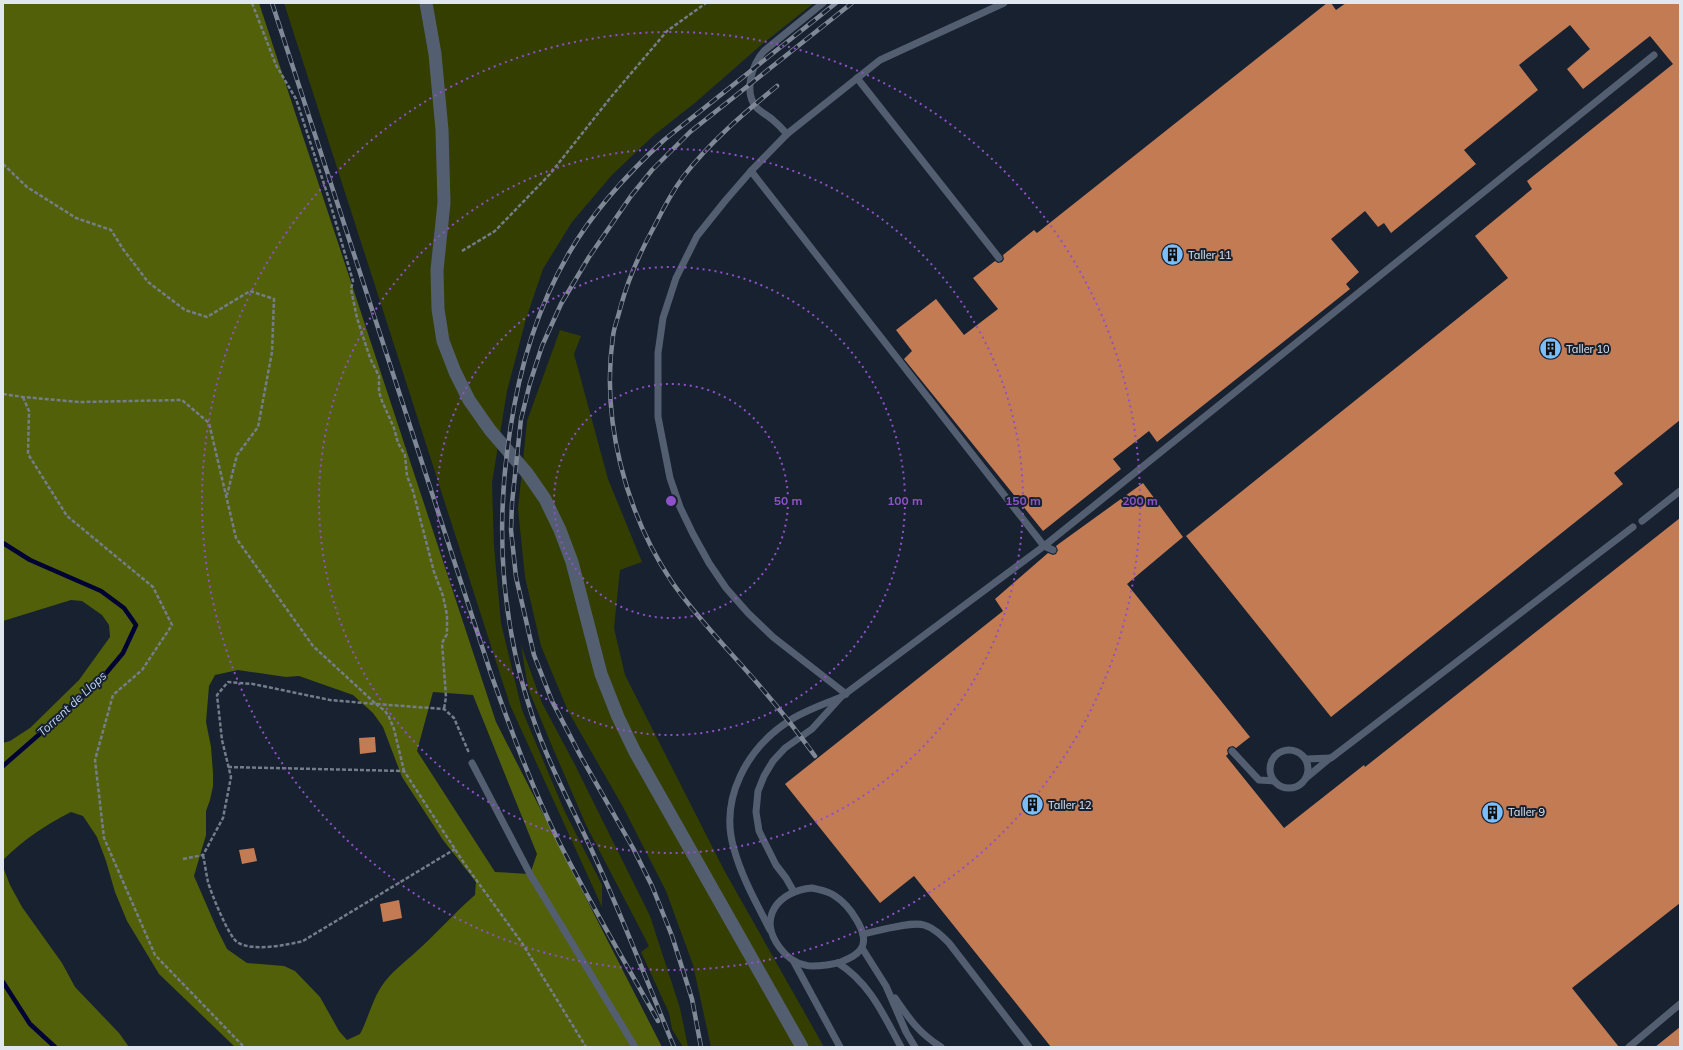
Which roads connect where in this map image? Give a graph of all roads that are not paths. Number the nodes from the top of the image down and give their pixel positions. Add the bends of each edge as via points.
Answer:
1 (426, 3) edge
2 (822, 3) edge
3 (1004, 3) edge
4 (1654, 55) dead end
5 (857, 78) junction
6 (787, 134) junction
7 (751, 171) junction
8 (999, 258) dead end
9 (1680, 491) edge
10 (1642, 521) dead end
11 (1633, 527) dead end
12 (1044, 546) junction
13 (1053, 550) dead end
14 (844, 696) junction
15 (1232, 751) dead end
16 (1330, 758) junction
17 (1306, 760) junction
18 (472, 763) road end
19 (1306, 778) junction
20 (1274, 781) junction
21 (794, 892) junction
22 (770, 930) junction
23 (863, 934) junction
24 (862, 948) junction
25 (794, 962) junction
26 (838, 963) junction
27 (886, 986) junction
28 (1680, 1004) edge
29 (635, 1047) edge
30 (802, 1047) edge
31 (840, 1047) edge
32 (901, 1047) edge
33 (915, 1047) edge
34 (941, 1047) edge
35 (1030, 1047) edge
36 (1628, 1047) edge

1 - 30 street via 435,54 442,130 444,203 437,270 438,309 444,341 454,372 490,430 527,472 560,530 572,562 601,674 618,717 635,752
2 - 6 lane via 764,51 752,68 752,102
3 - 5 lane via 880,60
4 - 12 lane
5 - 6 lane
5 - 8 lane
6 - 7 lane
7 - 12 lane
7 - 14 lane via 697,236 676,278 663,318 658,353 658,417 663,449 680,507 709,563 726,588 773,637
9 - 10 lane
11 - 16 lane
12 - 13 lane
12 - 14 lane
14 - 21 lane via 812,729 785,748 773,761 758,791 756,812 759,831 776,865
14 - 22 lane via 799,715 774,732 759,745 738,780 732,801 733,848 742,873
15 - 20 lane via 1259,780
16 - 17 lane
16 - 19 lane
17 - 19 lane
17 - 20 lane via 1296,751 1289,750 1277,754 1271,764
18 - 29 lane via 530,874
19 - 20 lane via 1302,783 1290,788
21 - 22 lane via 777,904
21 - 23 lane via 812,888 834,895 846,904
22 - 25 lane via 784,953
23 - 24 lane
23 - 35 lane via 914,924 925,925 937,931
24 - 26 lane via 855,956
24 - 27 lane
25 - 26 lane via 806,966
25 - 31 lane
26 - 32 lane via 850,971 875,999
27 - 33 lane
27 - 34 lane via 915,1027
28 - 36 lane

